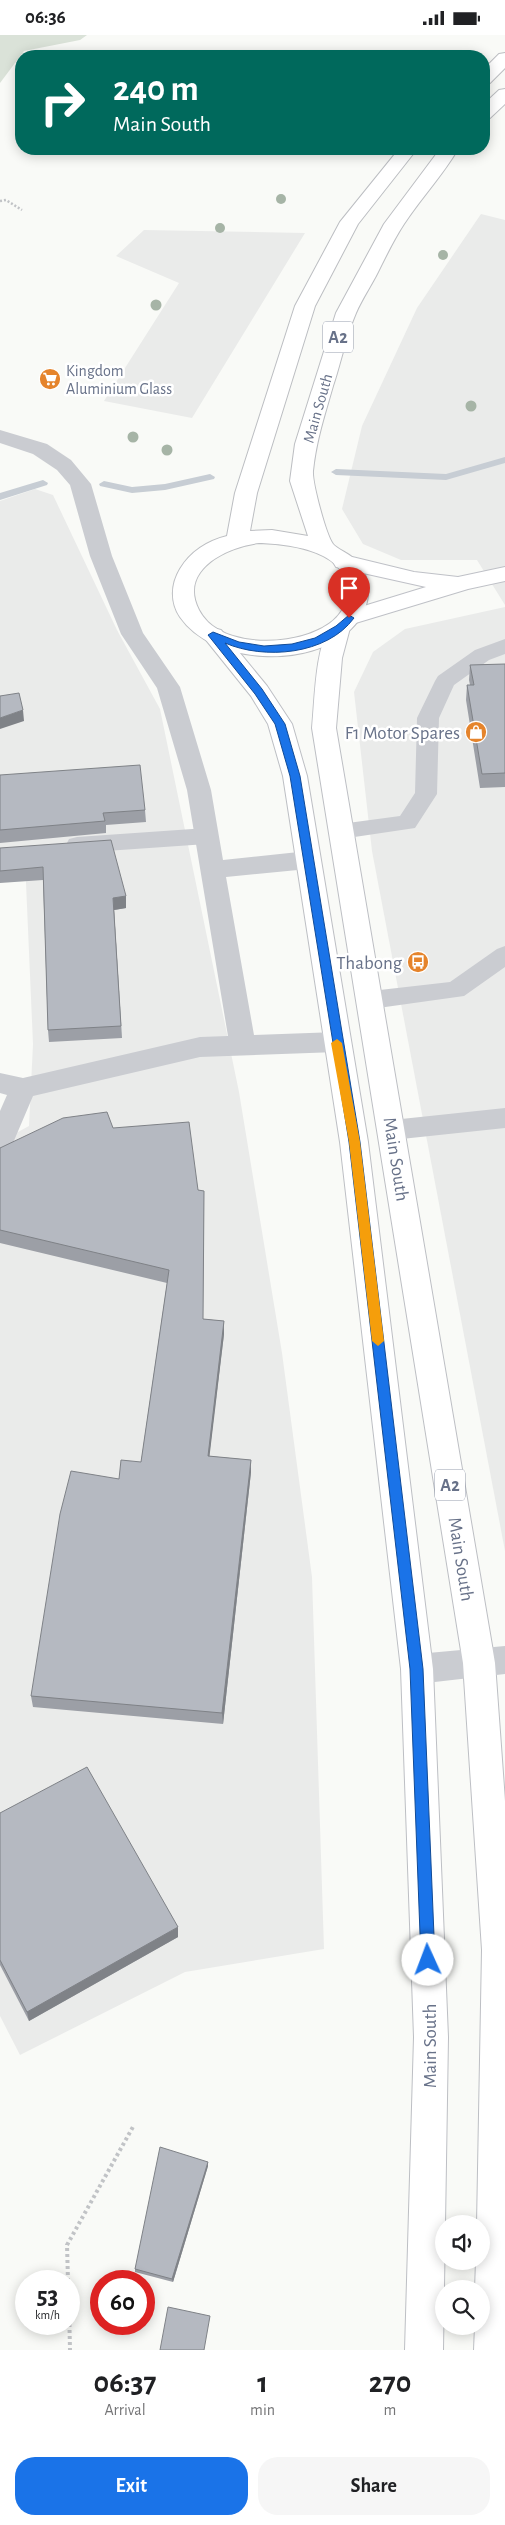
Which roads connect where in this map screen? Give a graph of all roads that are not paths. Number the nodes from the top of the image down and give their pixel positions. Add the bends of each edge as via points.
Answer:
1 (505, 58) edge
2 (490, 73) edge
3 (505, 94) edge
4 (490, 108) edge
5 (403, 155) edge
6 (445, 155) edge
7 (0, 436) edge
8 (237, 540) junction
9 (322, 547) junction
10 (344, 561) junction
11 (505, 574) edge
12 (464, 583) junction
13 (344, 623) junction
14 (213, 635) junction
15 (505, 646) edge
16 (341, 831) junction
17 (207, 836) junction
18 (59, 847) edge
19 (308, 860) junction
20 (212, 870) junction
21 (505, 955) edge
22 (371, 1000) junction
23 (337, 1042) junction
24 (243, 1045) junction
25 (12, 1086) edge
26 (505, 1118) edge
27 (392, 1130) junction
28 (0, 1142) edge
29 (492, 1661) edge
30 (417, 1669) junction
31 (424, 2350) edge
32 (493, 2350) edge

1 - 2 main road
3 - 4 main road
5 - 8 main road, A2 via 350,222 305,306 246,493
6 - 9 main road, Main South / A2 via 394,224 343,322 305,444 301,481
7 - 17 street via 40,449 64,465 80,484 101,556 132,634 168,687 199,790
8 - 9 main road, Main South / A2 via 281,536
8 - 14 main road, Main South / A2 via 215,547 198,560 187,574 182,591 186,607 196,622
9 - 10 main road, Main South / A2
10 - 12 main road via 414,579
10 - 13 main road, Main South / A2 via 354,575 358,589 356,604
11 - 12 main road
12 - 13 main road
13 - 14 main road, Main South / A2 via 318,640 264,649 237,645
13 - 16 main road, Main South / A2 via 331,658 324,727
14 - 19 main road, Main South / A2 via 259,691 280,724 295,776
15 - 16 lane via 482,655 445,681 428,718 426,794 407,823
16 - 22 main road, Main South / A2
17 - 18 lane
17 - 20 street
19 - 20 street
19 - 23 main road, Main South / A2
20 - 24 street
21 - 22 lane via 456,990
22 - 27 main road, Main South / A2
23 - 24 street
23 - 30 main road, Main South / A2 via 354,1142
24 - 25 street via 200,1047
25 - 28 street
26 - 27 lane
27 - 29 main road, Main South / A2
29 - 30 street
29 - 32 main road, Main South / A2 via 499,1950
30 - 31 main road, Main South / A2 via 431,2037

